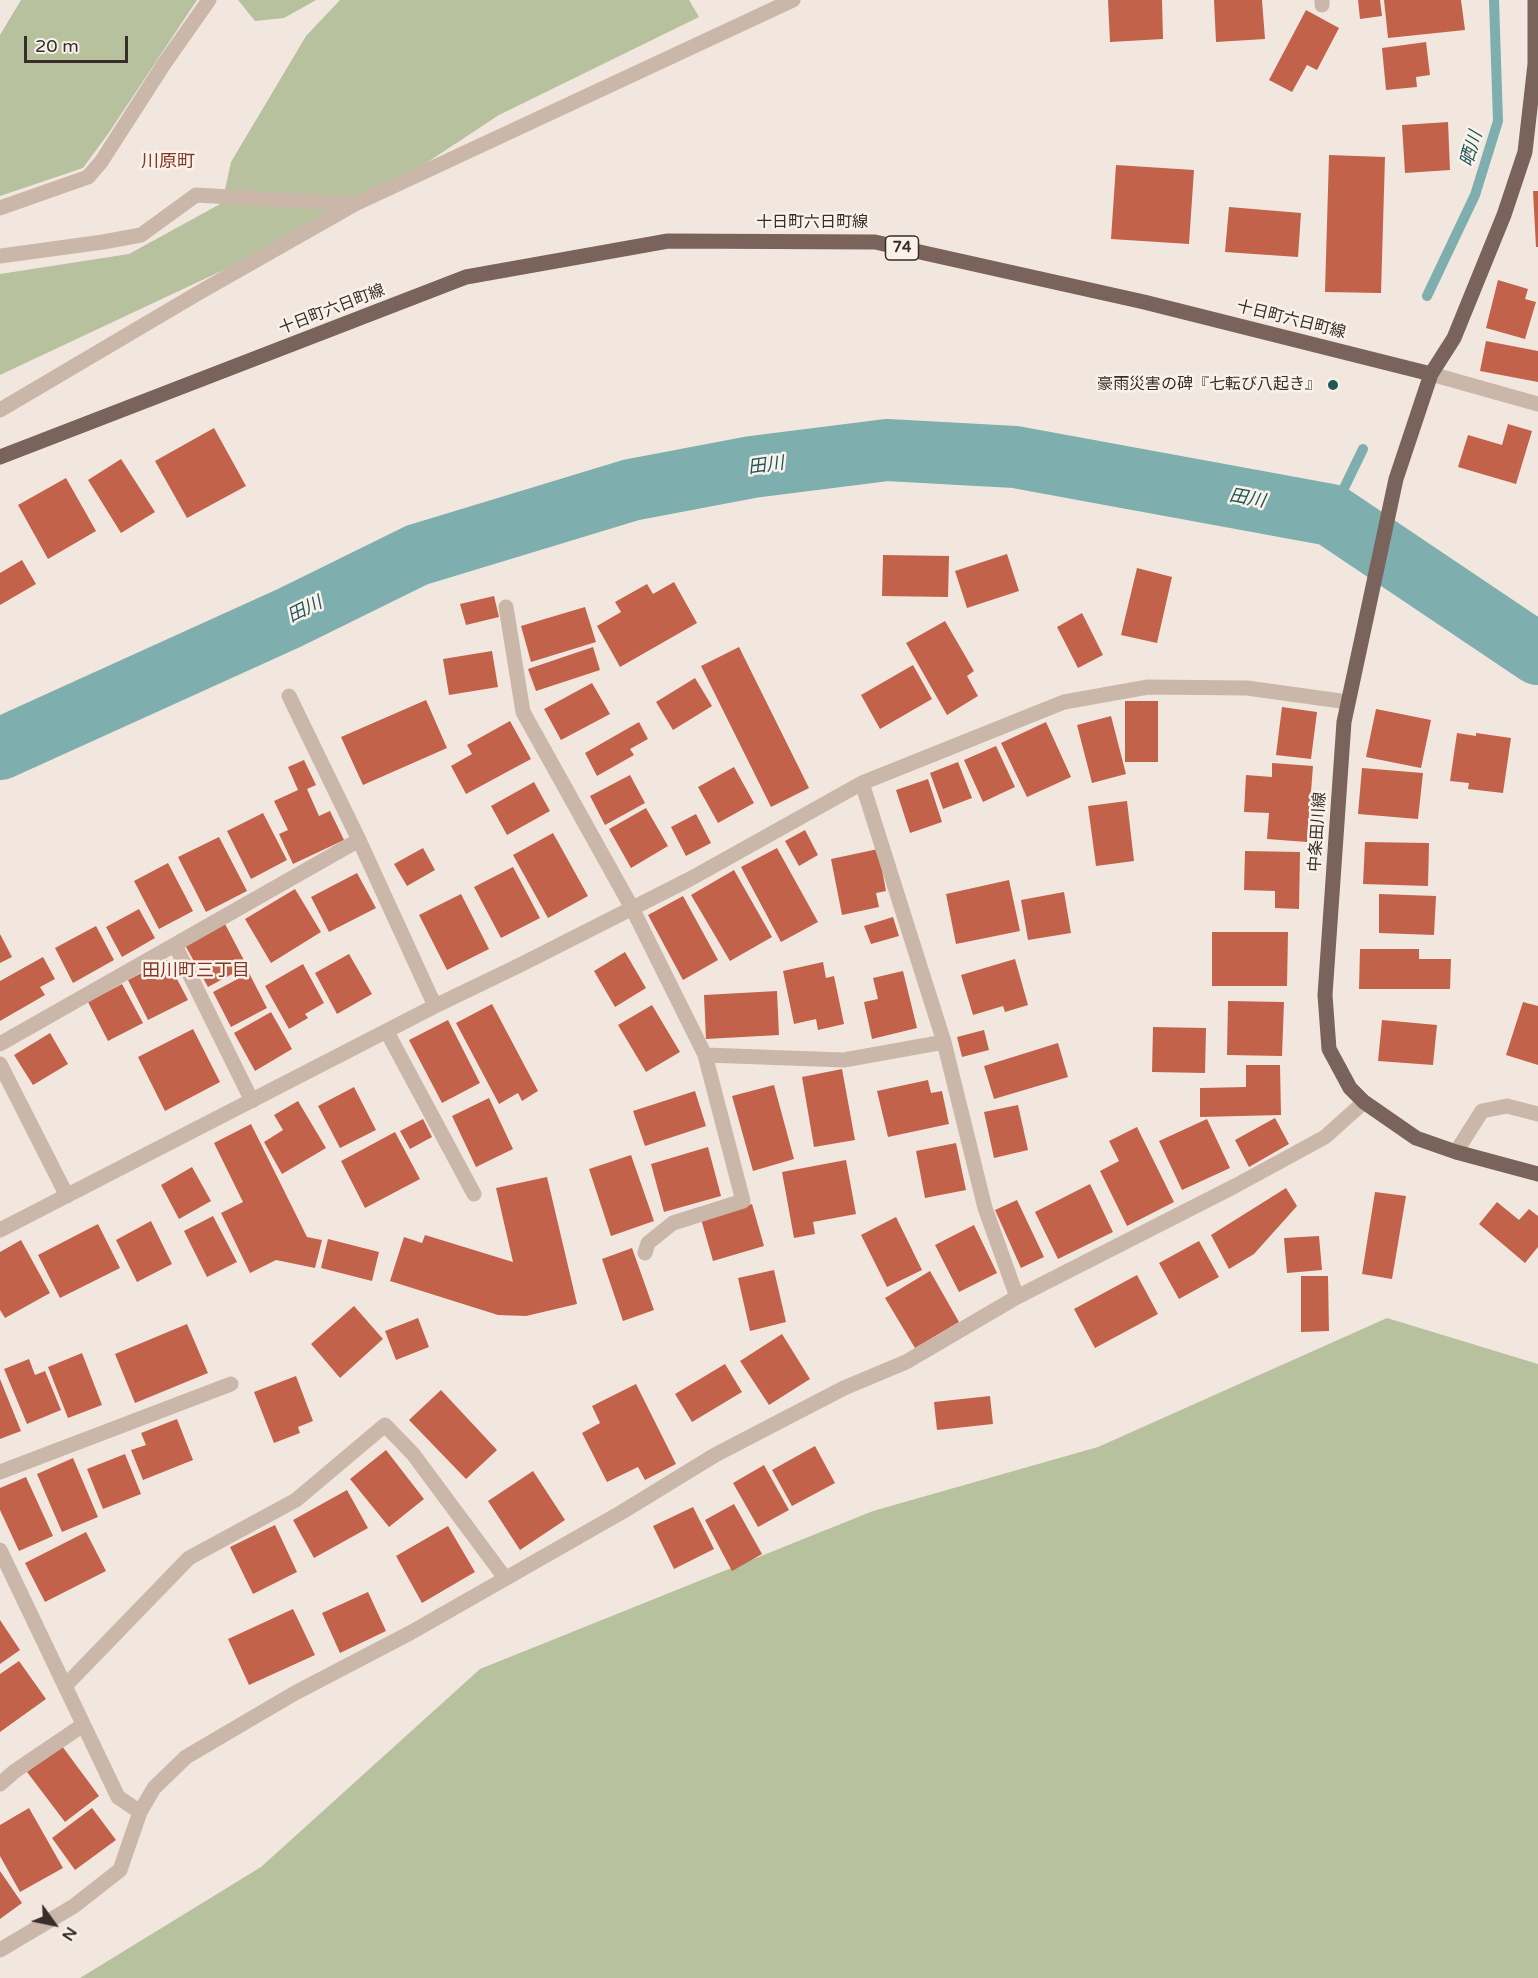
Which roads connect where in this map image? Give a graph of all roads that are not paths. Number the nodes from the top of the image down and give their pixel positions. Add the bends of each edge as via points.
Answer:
1 (209, 0) edge
2 (793, 0) edge
3 (1534, 0) edge
4 (355, 204) junction
5 (0, 208) edge
6 (0, 256) edge
7 (1431, 374) junction
8 (1538, 404) edge
9 (0, 410) edge
10 (0, 457) edge
11 (506, 607) dead end
12 (289, 696) dead end
13 (1348, 702) junction
14 (862, 783) junction
15 (360, 840) junction
16 (632, 908) junction
17 (175, 945) junction
18 (435, 1006) junction
19 (387, 1032) junction
20 (944, 1042) junction
21 (0, 1044) edge
22 (705, 1055) junction
23 (0, 1064) edge
24 (252, 1101) junction
25 (1364, 1102) junction
26 (1538, 1114) edge
27 (1456, 1152) junction
28 (1538, 1174) edge
29 (474, 1194) dead end
30 (67, 1196) junction
31 (0, 1230) edge
32 (645, 1253) dead end
33 (1017, 1297) junction
34 (231, 1384) dead end
35 (0, 1472) edge
36 (0, 1550) edge
37 (5, 1574) edge
38 (505, 1578) junction
39 (65, 1686) junction
40 (83, 1725) junction
41 (0, 1784) edge
42 (140, 1812) junction
43 (0, 1950) edge

1 - 5 street via 88,177
2 - 4 street
3 - 7 main road via 1535,64 1525,152 1454,338
4 - 6 street via 196,195 141,235
4 - 9 street
7 - 8 street
7 - 10 main road, 十日町六日町線 / 74 via 1144,302 875,242 668,241 466,277
7 - 13 main road, 中条田川線 via 1396,479
11 - 16 street via 523,712
12 - 15 street
13 - 14 street via 1247,688 1148,687 1064,702
13 - 25 main road, 中条田川線 via 1325,995 1329,1049 1350,1088
14 - 16 street
14 - 20 street
15 - 17 street
15 - 18 street
16 - 18 street
16 - 22 street
17 - 21 street
17 - 24 street
18 - 19 street
19 - 24 street
19 - 29 street
20 - 22 street via 844,1060
20 - 33 street via 985,1208
22 - 32 street via 743,1202 673,1223 648,1243
23 - 30 street
24 - 30 street
25 - 27 main road, 中条田川線 via 1416,1138
25 - 33 street via 1325,1137
26 - 27 street via 1507,1106 1482,1111
27 - 28 main road, 中条田川線
30 - 31 street
33 - 38 street via 906,1362 844,1388 715,1455
34 - 35 street
36 - 37 street
37 - 39 street
38 - 39 street via 413,1454 385,1425 297,1500 189,1557
38 - 42 street via 186,1757 154,1788
39 - 40 street
40 - 41 street
40 - 42 street via 118,1797
42 - 43 street via 120,1870 74,1906

